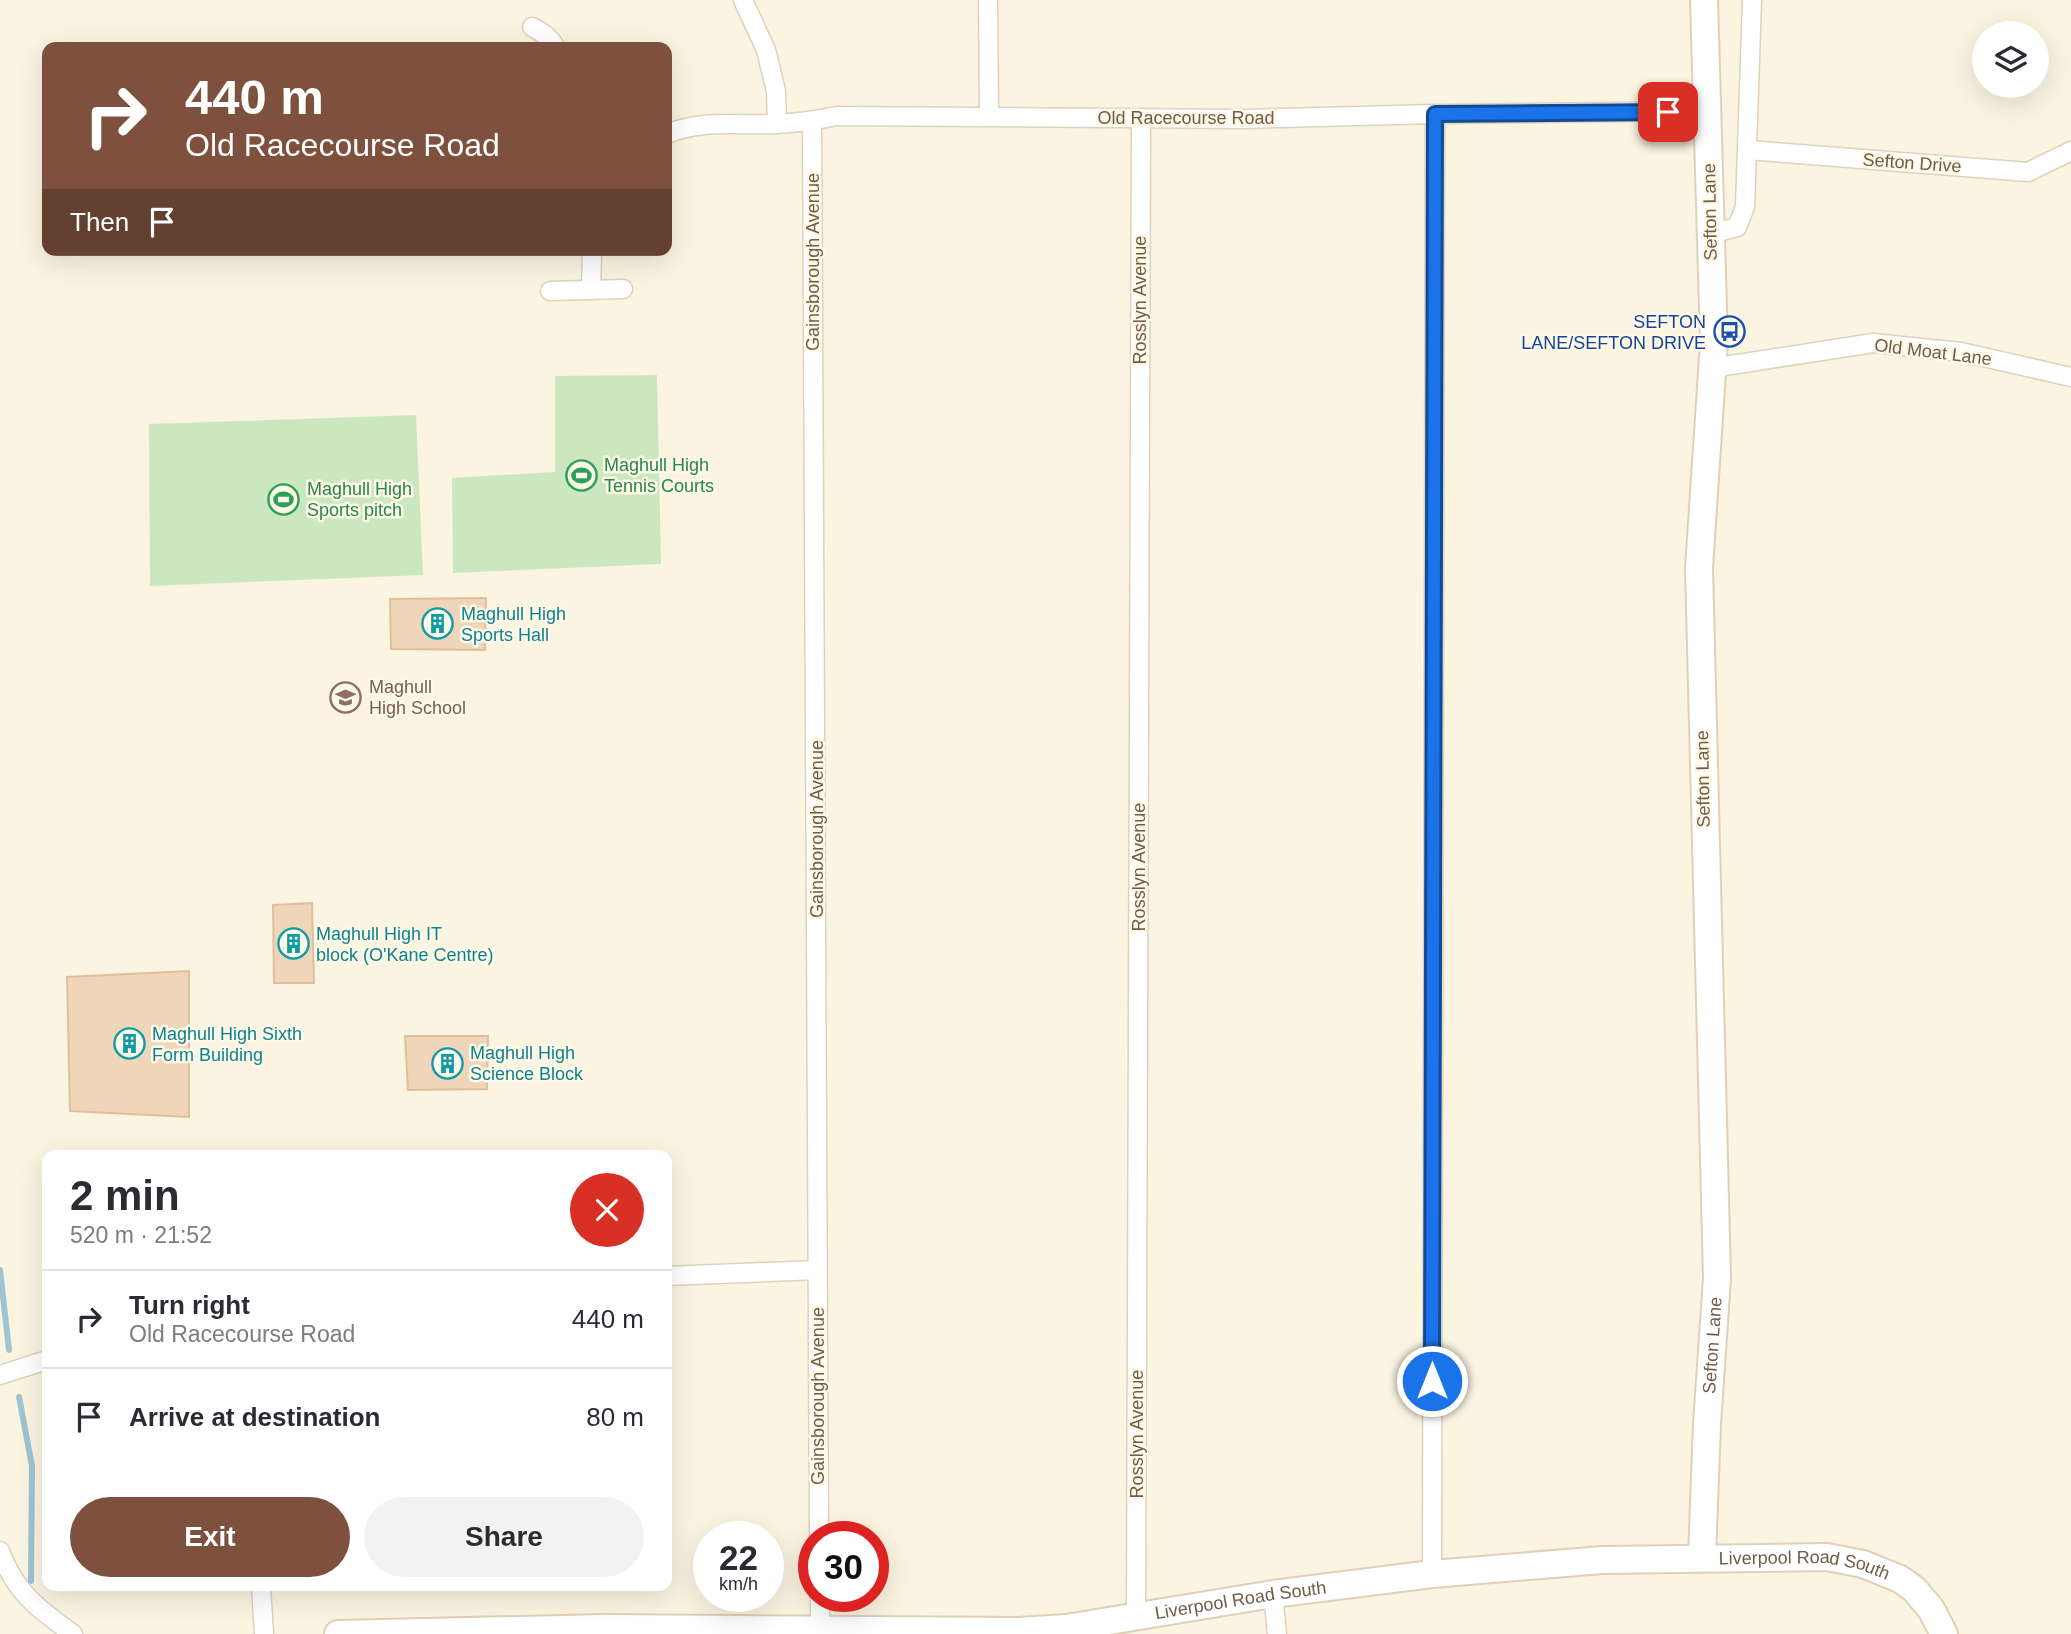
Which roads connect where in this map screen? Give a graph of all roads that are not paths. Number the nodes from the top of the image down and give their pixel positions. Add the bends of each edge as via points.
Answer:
1 (743, 0) edge
2 (988, 0) edge
3 (1704, 0) edge
4 (1752, 0) edge
5 (532, 27) dead end
6 (552, 42) edge
7 (1707, 111) junction
8 (1435, 114) junction
9 (989, 116) junction
10 (1141, 118) junction
11 (812, 121) junction
12 (777, 124) junction
13 (672, 132) edge
14 (1748, 150) junction
15 (2071, 151) edge
16 (1710, 234) junction
17 (592, 256) edge
18 (623, 289) dead end
19 (591, 290) junction
20 (550, 291) dead end
21 (1712, 371) junction
22 (2071, 377) edge
23 (817, 1270) junction
24 (672, 1276) edge
25 (42, 1362) edge
26 (0, 1375) edge
27 (819, 1521) edge
28 (0, 1551) edge
29 (1702, 1557) junction
30 (1432, 1574) junction
31 (261, 1591) edge
32 (1273, 1594) junction
33 (820, 1612) edge
34 (1136, 1617) junction
35 (820, 1629) junction
36 (747, 1631) edge
37 (948, 1632) edge
38 (73, 1634) edge
39 (264, 1634) edge
40 (338, 1634) edge
41 (1277, 1634) edge
42 (1944, 1634) edge

1 - 12 street via 766,50 776,90
2 - 9 street
3 - 7 main road, Sefton Lane
4 - 14 street
5 - 6 street
7 - 8 street, Old Racecourse Road
7 - 16 main road, Sefton Lane
8 - 10 street, Old Racecourse Road
8 - 30 street
9 - 10 street, Old Racecourse Road
9 - 11 street, Old Racecourse Road via 837,116
10 - 34 street, Rosslyn Avenue
11 - 12 street, Old Racecourse Road
11 - 23 street, Gainsborough Avenue
12 - 13 street, Old Racecourse Road via 696,125
14 - 15 street, Sefton Drive via 2028,172
14 - 16 street via 1745,207 1737,227
16 - 21 main road, Sefton Lane
17 - 19 street
18 - 19 street
19 - 20 street
21 - 22 street, Old Moat Lane via 1873,343 1961,352
21 - 29 main road, Sefton Lane via 1699,568 1717,1278
23 - 24 street
23 - 27 street, Gainsborough Avenue
25 - 26 street
28 - 38 street via 17,1587
29 - 30 main road, Liverpool Road South
29 - 42 main road, Liverpool Road South via 1827,1557 1863,1564 1914,1589
30 - 32 main road, Liverpool Road South
31 - 39 street
32 - 34 main road, Liverpool Road South
32 - 41 street
33 - 35 street
34 - 37 main road, Liverpool Road South via 1066,1628
35 - 36 main road, Liverpool Road South
35 - 37 main road, Liverpool Road South
36 - 40 main road, Liverpool Road South

